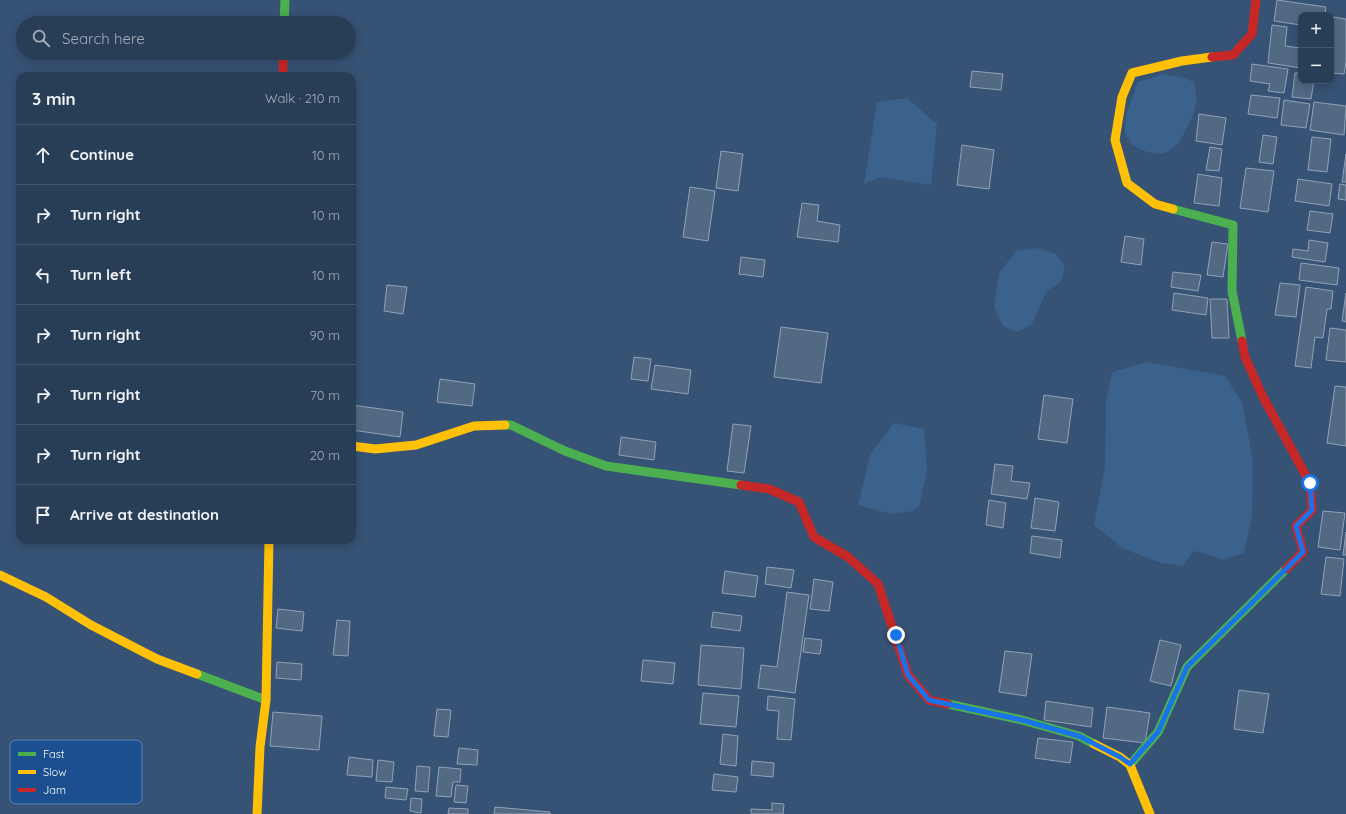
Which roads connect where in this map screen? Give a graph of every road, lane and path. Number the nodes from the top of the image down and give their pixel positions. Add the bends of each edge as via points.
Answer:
1 (285, 0) edge
2 (1256, 0) edge
3 (284, 16) edge
4 (284, 60) edge
5 (283, 72) edge
6 (356, 447) edge
7 (269, 544) edge
8 (0, 575) edge
9 (266, 700) junction
10 (1130, 764) junction
11 (257, 814) edge
12 (1150, 814) edge

1 - 3 street
2 - 10 street via 1252,34 1233,55 1182,61 1132,73 1122,97 1115,140 1127,183 1155,204 1233,226 1232,291 1245,357 1262,397 1310,483 1312,510 1296,526 1303,552 1187,667 1158,732
4 - 5 street
6 - 10 street via 374,449 416,445 474,426 511,425 606,466 769,489 799,502 814,537 848,557 878,584 908,675 929,700 1022,720 1079,736
7 - 9 street
8 - 9 street via 46,597 91,625 157,659
9 - 11 street via 260,747
10 - 12 street

